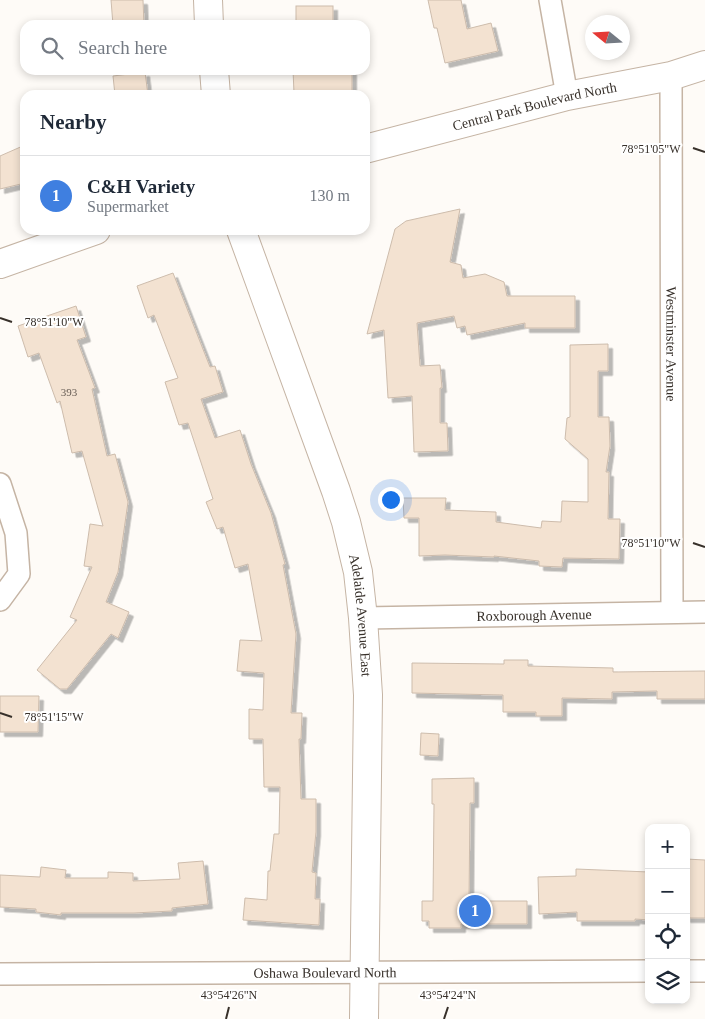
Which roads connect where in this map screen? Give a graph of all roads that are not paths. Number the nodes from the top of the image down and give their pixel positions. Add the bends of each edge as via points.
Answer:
1 (208, 0) edge
2 (550, 0) edge
3 (209, 20) edge
4 (705, 65) edge
5 (214, 75) edge
6 (671, 76) junction
7 (216, 90) edge
8 (567, 96) junction
9 (370, 148) edge
10 (82, 235) edge
11 (243, 235) edge
12 (0, 264) edge
13 (0, 484) edge
14 (0, 600) edge
15 (672, 612) junction
16 (705, 612) edge
17 (364, 618) junction
18 (364, 971) junction
19 (645, 971) edge
20 (690, 971) edge
21 (705, 971) edge
22 (0, 974) edge
23 (364, 1019) edge

1 - 3 main road
2 - 8 street
4 - 6 main road, Central Park Boulevard North
5 - 7 main road
6 - 8 main road, Central Park Boulevard North
6 - 15 street, Westminster Avenue
8 - 9 main road, Central Park Boulevard North
10 - 12 main road
11 - 17 main road, Adelaide Avenue East via 346,522 358,572
13 - 14 street via 16,533 19,574
15 - 16 street, Roxborough Avenue
15 - 17 street, Roxborough Avenue
17 - 18 main road, Adelaide Avenue East via 368,695
18 - 19 street, Oshawa Boulevard North
18 - 22 street, Oshawa Boulevard North
18 - 23 main road, Adelaide Avenue East
20 - 21 street

